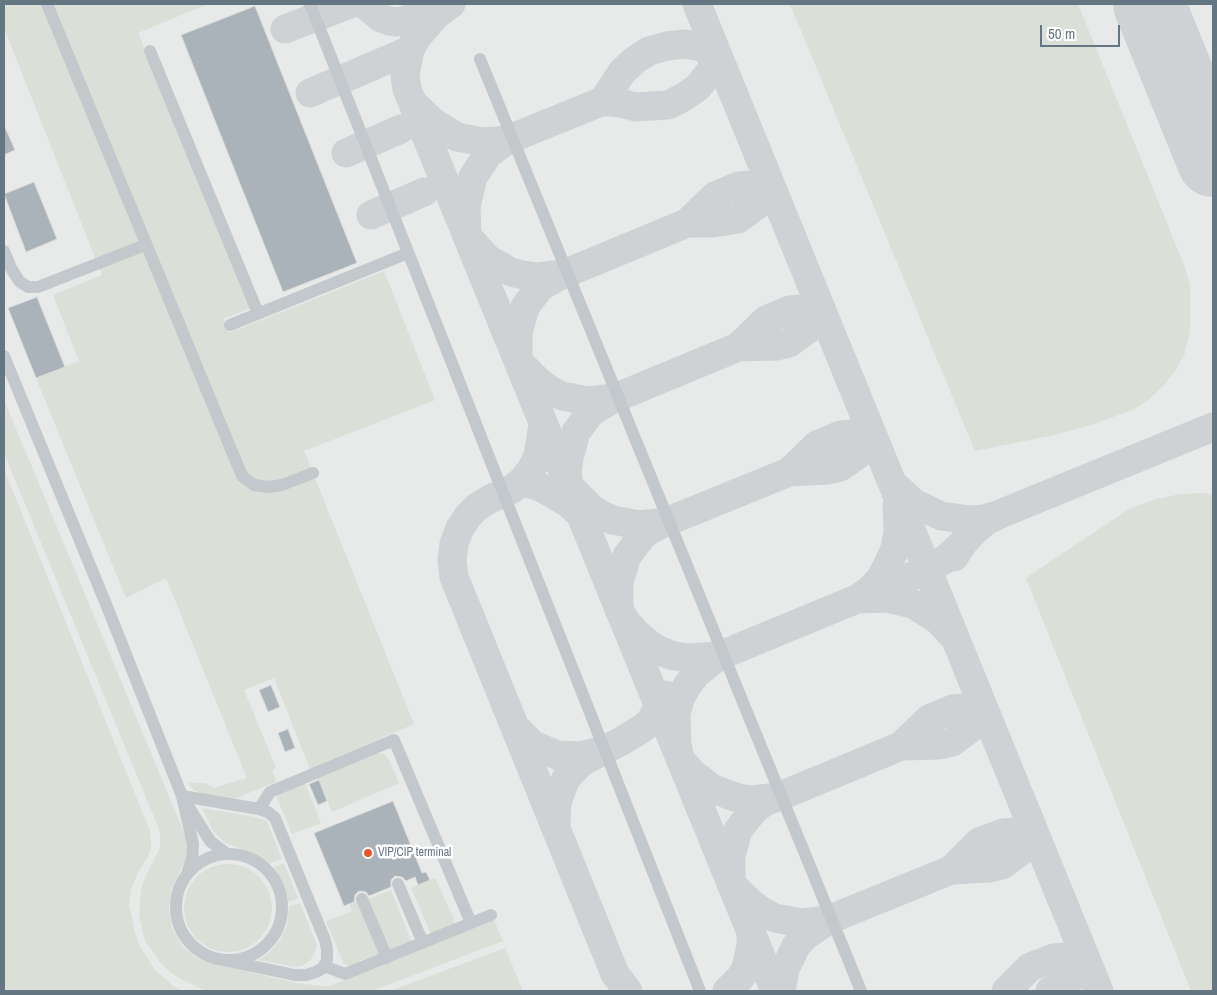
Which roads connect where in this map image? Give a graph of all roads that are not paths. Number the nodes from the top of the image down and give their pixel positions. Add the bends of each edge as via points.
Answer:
1 (47, 4) edge
2 (310, 4) edge
3 (150, 51) dead end
4 (480, 58) dead end
5 (145, 246) junction
6 (4, 251) edge
7 (408, 253) junction
8 (258, 314) junction
9 (230, 325) dead end
10 (4, 356) edge
11 (313, 473) dead end
12 (182, 796) junction
13 (259, 809) junction
14 (227, 854) junction
15 (187, 874) junction
16 (398, 884) dead end
17 (362, 899) dead end
18 (491, 915) dead end
19 (472, 923) junction
20 (423, 943) junction
21 (387, 958) junction
22 (223, 960) junction
23 (324, 966) junction
24 (700, 991) edge
25 (861, 991) edge

1 - 5 street
2 - 7 street
3 - 8 street
4 - 25 street
5 - 6 street via 38,287 19,281
5 - 11 street via 243,477 254,485 269,487
7 - 8 street
7 - 24 street
8 - 9 street
10 - 12 street
12 - 13 street
12 - 14 street via 210,841
12 - 15 street via 193,844
13 - 19 street via 270,792 394,740
13 - 23 street via 273,816 278,823 325,940 327,956
14 - 15 street via 209,857
14 - 22 street via 245,856 268,871 281,895 282,912 273,936 262,948 240,959
15 - 22 street via 176,899 179,925 193,946
16 - 20 street
17 - 21 street
18 - 19 street
19 - 20 street
20 - 21 street
21 - 23 street via 345,974
22 - 23 street via 295,975 311,974

